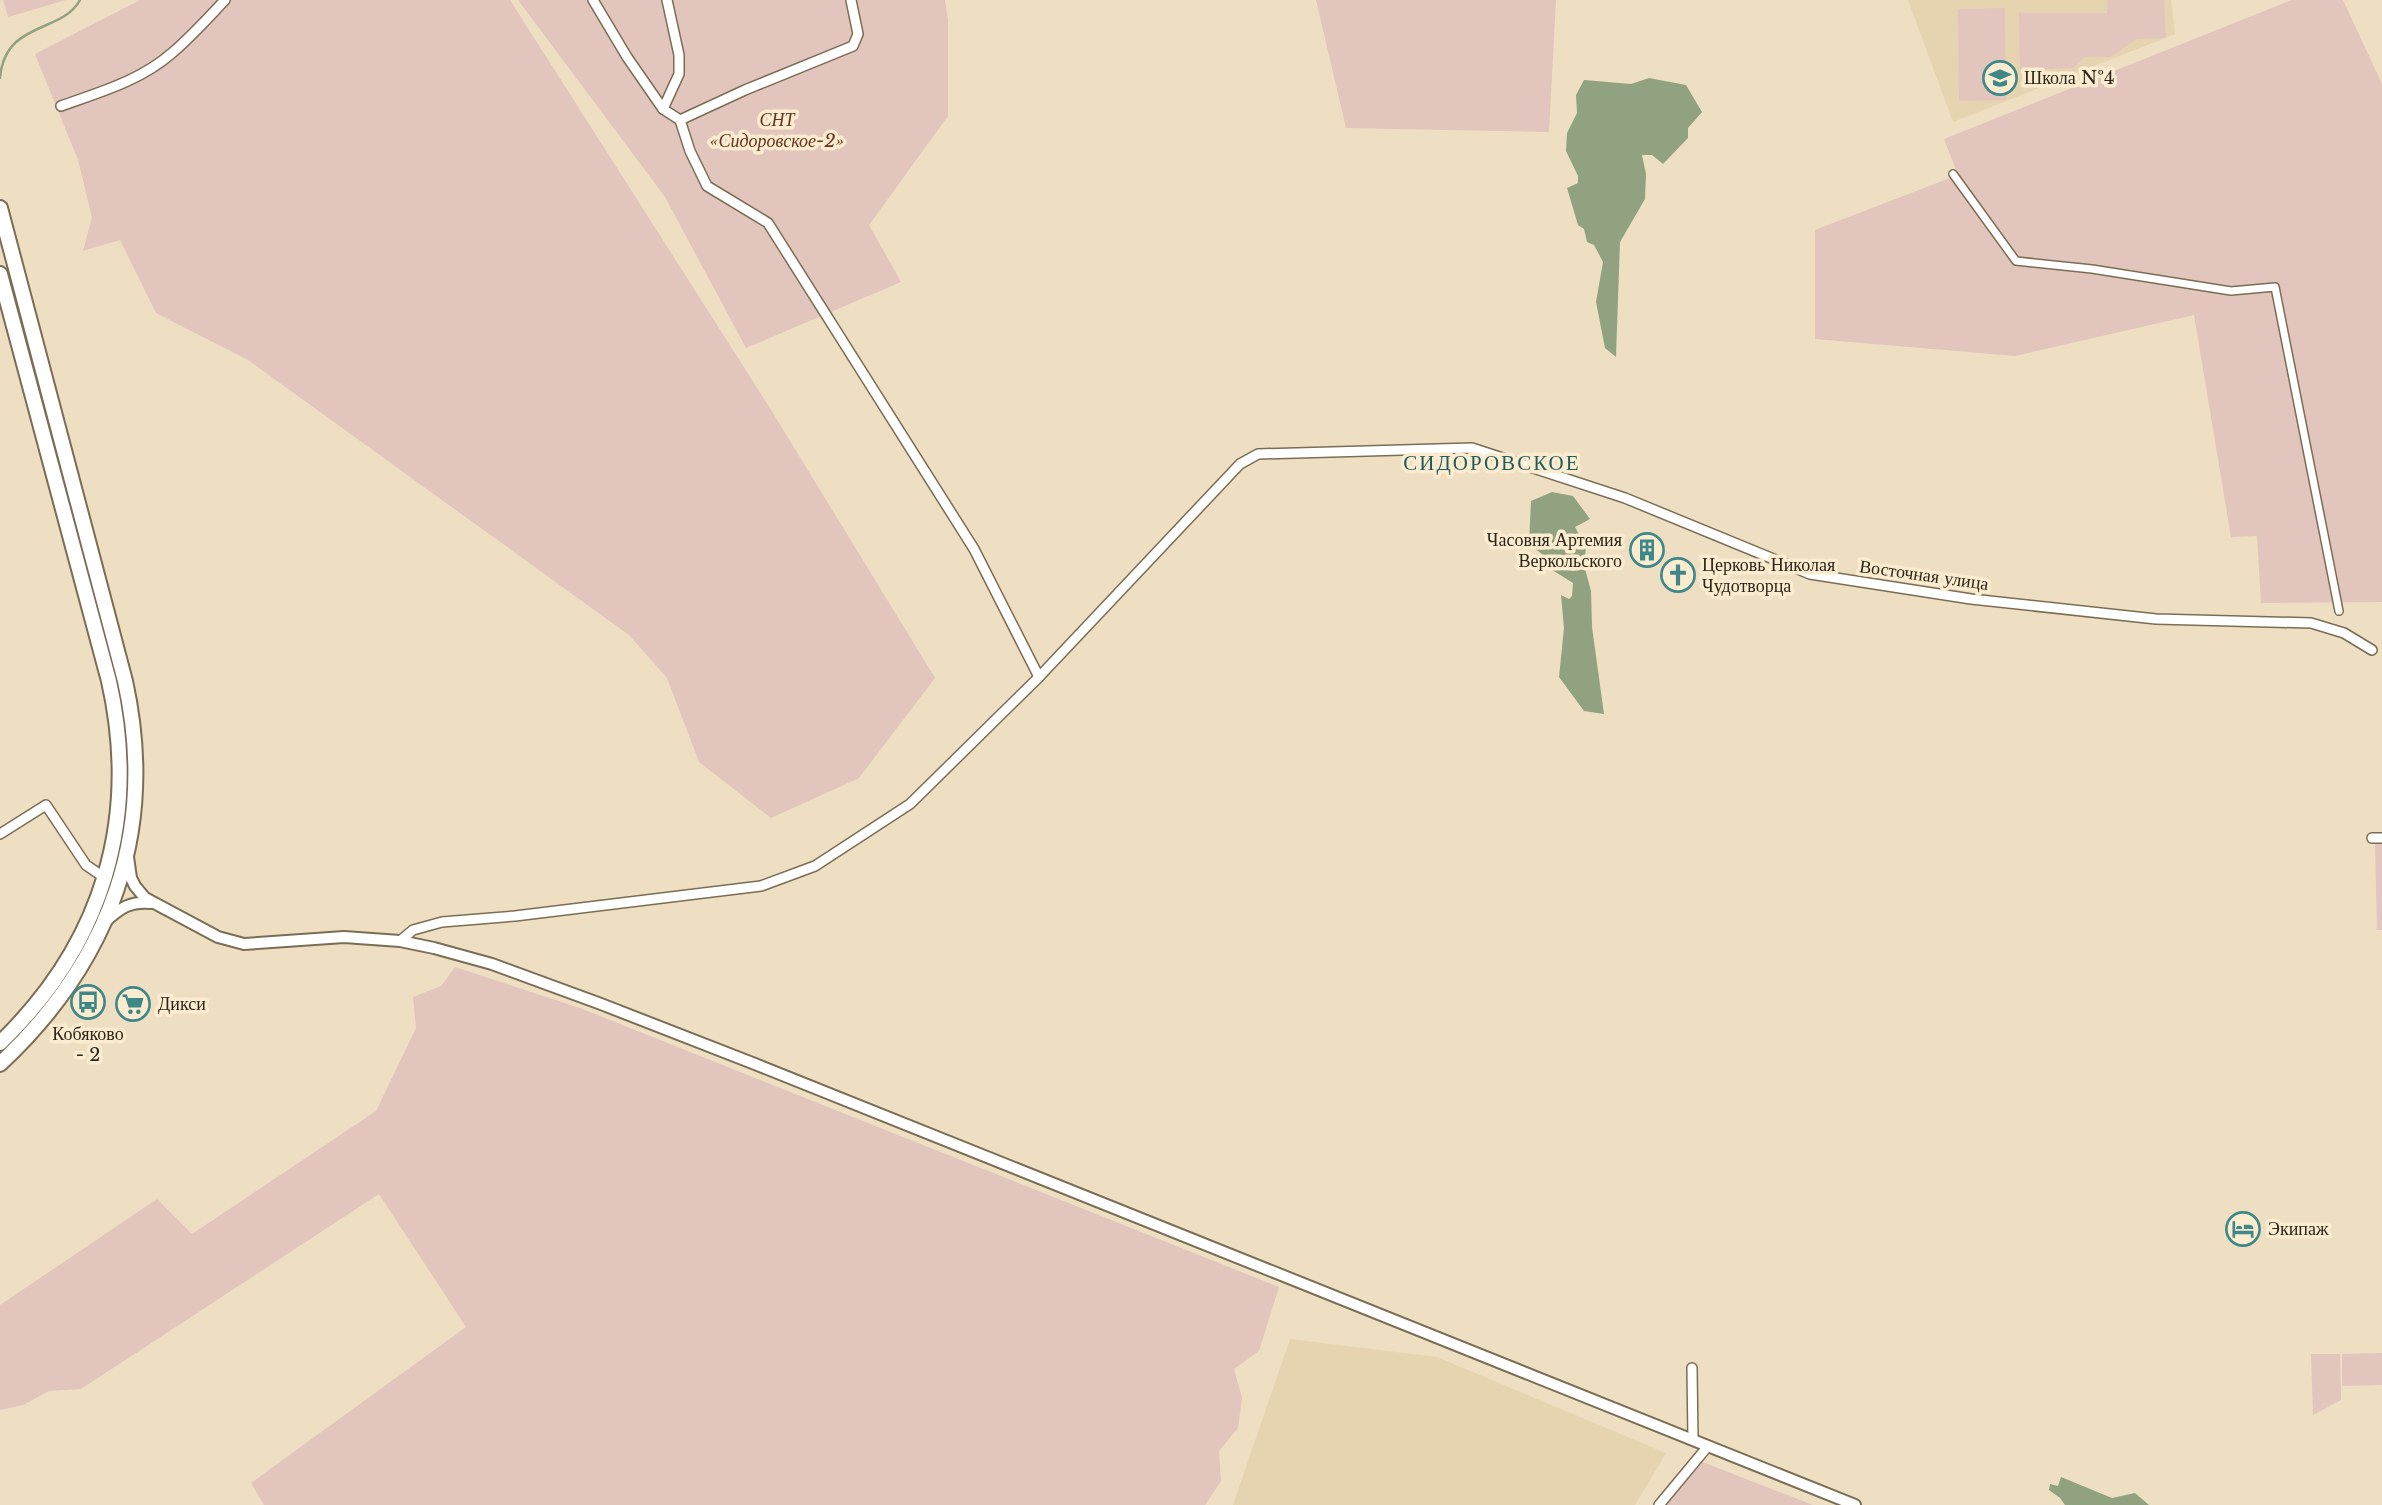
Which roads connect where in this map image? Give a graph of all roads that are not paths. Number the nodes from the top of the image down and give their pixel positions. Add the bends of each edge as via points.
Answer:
1 (226, 0) edge
2 (593, 0) edge
3 (667, 0) edge
4 (851, 0) edge
5 (61, 106) dead end
6 (663, 109) junction
7 (680, 120) junction
8 (1953, 174) dead end
9 (0, 208) edge
10 (0, 274) edge
11 (2339, 611) dead end
12 (2372, 650) dead end
13 (1039, 677) junction
14 (0, 834) edge
15 (128, 851) junction
16 (105, 878) junction
17 (151, 903) junction
18 (102, 925) junction
19 (400, 942) junction
20 (0, 1043) edge
21 (0, 1064) edge
22 (1692, 1368) dead end
23 (1693, 1440) junction
24 (1708, 1446) junction
25 (1659, 1505) edge
26 (1855, 1505) edge

1 - 5 street via 149,70
2 - 6 street
3 - 6 street via 679,74
4 - 7 street via 858,34 853,46
6 - 7 street
7 - 13 street via 707,186 768,223 974,549
8 - 11 street via 2016,261 2231,291 2275,287
9 - 15 highway via 132,712 135,774
10 - 16 highway via 116,710 120,797
12 - 13 street, Восточная улица via 2344,633 2311,623 2156,619 1971,599 1810,574 1626,498 1472,448 1258,454 1240,464
13 - 19 street, Восточная улица via 910,804 815,866 761,886 442,922 413,930
14 - 16 street via 46,805 86,865
15 - 17 street via 131,878
15 - 18 highway
16 - 20 highway via 82,938 66,965
17 - 18 street via 125,905
17 - 19 street via 208,933 244,944 344,937
18 - 21 highway via 57,1003
19 - 23 street via 492,964 601,1004
22 - 23 street
23 - 24 street
24 - 25 street
24 - 26 street

